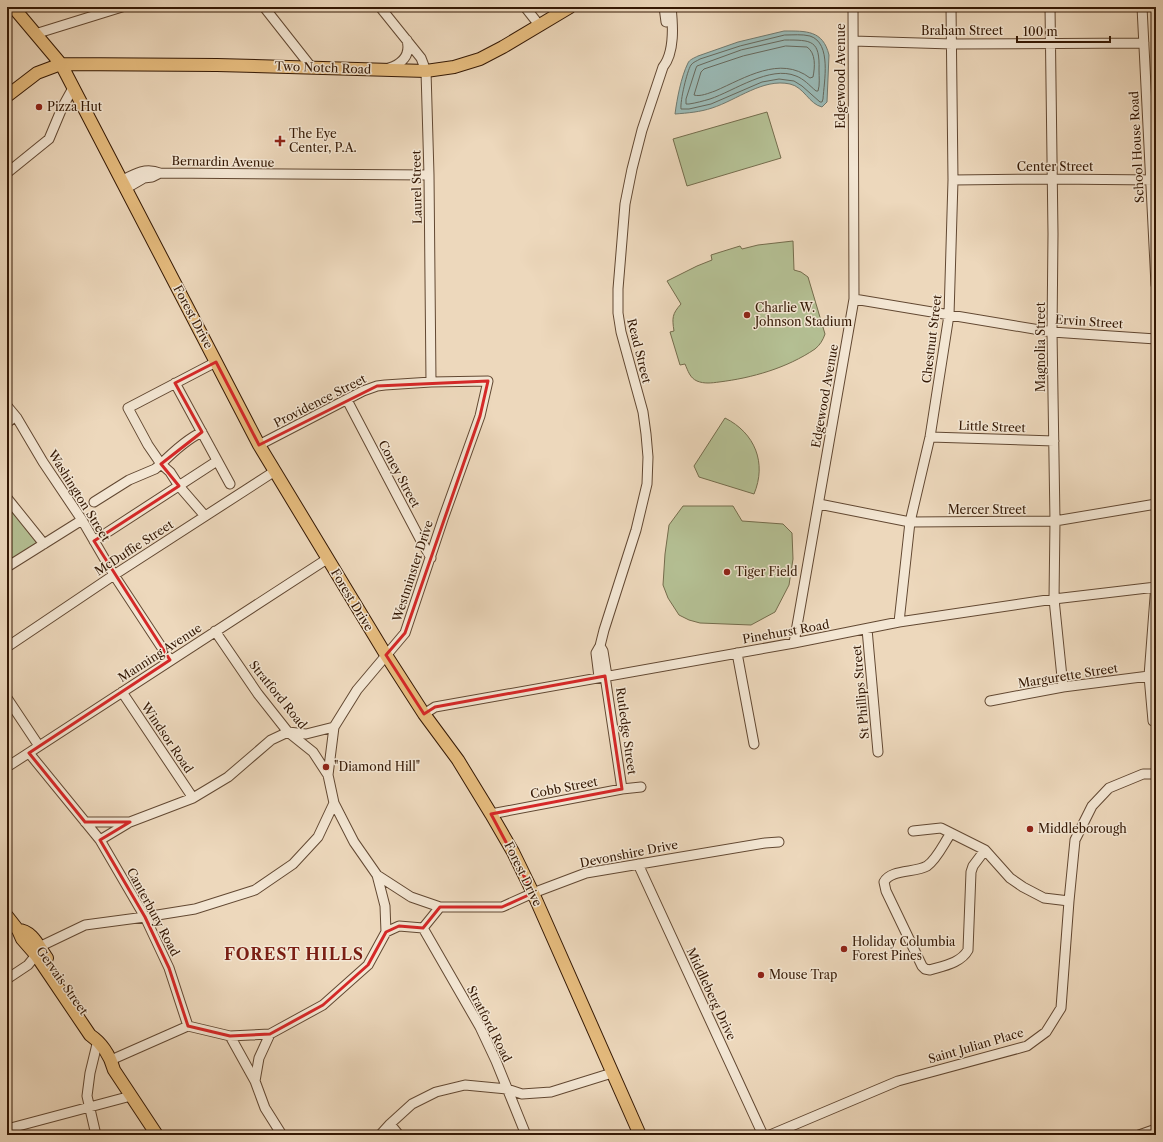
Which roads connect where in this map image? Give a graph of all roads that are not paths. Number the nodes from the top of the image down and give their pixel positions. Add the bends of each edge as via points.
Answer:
1 (122, 7) edge
2 (266, 7) edge
3 (380, 7) edge
4 (525, 7) edge
5 (570, 7) edge
6 (664, 7) edge
7 (671, 7) edge
8 (853, 7) edge
9 (952, 7) edge
10 (1050, 7) edge
11 (1142, 7) edge
12 (12, 10) edge
13 (540, 26) junction
14 (35, 34) junction
15 (407, 40) junction
16 (853, 41) junction
17 (1050, 43) junction
18 (1144, 43) junction
19 (952, 44) junction
20 (61, 64) junction
21 (663, 67) junction
22 (312, 68) junction
23 (381, 70) junction
24 (426, 71) junction
25 (73, 88) junction
26 (7, 96) edge
27 (7, 173) edge
28 (429, 175) junction
29 (1052, 179) junction
30 (953, 180) junction
31 (1153, 180) edge
32 (123, 185) junction
33 (1156, 285) edge
34 (854, 299) junction
35 (949, 316) junction
36 (1052, 332) junction
37 (1156, 339) edge
38 (216, 362) junction
39 (488, 381) joint
40 (431, 382) junction
41 (175, 383) junction
42 (347, 400) junction
43 (7, 406) edge
44 (15, 416) junction
45 (7, 423) edge
46 (202, 432) junction
47 (930, 437) junction
48 (1054, 441) junction
49 (259, 445) junction
50 (217, 461) junction
51 (161, 464) junction
52 (275, 471) junction
53 (230, 484) dead end
54 (179, 486) junction
55 (7, 498) edge
56 (94, 502) dead end
57 (819, 504) junction
58 (1156, 504) edge
59 (205, 516) junction
60 (82, 520) junction
61 (1055, 521) junction
62 (910, 522) junction
63 (94, 541) junction
64 (44, 544) junction
65 (327, 558) junction
66 (431, 558) junction
67 (7, 567) edge
68 (114, 575) junction
69 (1156, 586) edge
70 (1054, 598) junction
71 (899, 622) junction
72 (867, 629) junction
73 (215, 631) junction
74 (794, 643) junction
75 (7, 647) edge
76 (737, 653) junction
77 (386, 655) junction
78 (170, 660) junction
79 (604, 676) junction
80 (1149, 676) junction
81 (1063, 687) junction
82 (122, 692) junction
83 (7, 698) edge
84 (990, 701) dead end
85 (424, 714) junction
86 (1153, 721) dead end
87 (334, 727) junction
88 (288, 732) junction
89 (754, 744) dead end
90 (39, 746) junction
91 (878, 752) dead end
92 (29, 753) junction
93 (7, 767) edge
94 (1156, 774) edge
95 (328, 775) junction
96 (641, 787) dead end
97 (622, 789) junction
98 (193, 798) junction
99 (334, 803) junction
100 (491, 814) junction
101 (85, 822) junction
102 (130, 822) junction
103 (913, 831) dead end
104 (951, 833) junction
105 (100, 840) junction
106 (779, 842) dead end
107 (985, 850) junction
108 (638, 864) junction
109 (377, 875) junction
110 (532, 893) junction
111 (1069, 901) junction
112 (440, 907) junction
113 (7, 916) edge
114 (145, 917) junction
115 (423, 928) junction
116 (386, 932) junction
117 (37, 951) junction
118 (7, 979) edge
119 (188, 1026) junction
120 (270, 1034) junction
121 (230, 1036) junction
122 (98, 1040) junction
123 (111, 1060) junction
124 (612, 1073) junction
125 (255, 1081) junction
126 (507, 1089) junction
127 (130, 1096) junction
128 (89, 1108) junction
129 (390, 1124) junction
130 (7, 1129) edge
131 (1156, 1129) edge
132 (96, 1135) edge
133 (157, 1135) edge
134 (282, 1135) edge
135 (380, 1135) edge
136 (399, 1135) edge
137 (526, 1135) edge
138 (640, 1135) edge
139 (763, 1135) edge
140 (770, 1135) edge
141 (1139, 1135) edge

1 - 14 street
2 - 22 street
3 - 15 street, Laurel Street
4 - 13 street
5 - 13 main road, Two Notch Road
6 - 21 street via 666,40 661,60
7 - 21 street, Read Street via 670,47 668,61
8 - 16 street, Edgewood Avenue
9 - 19 street, Chestnut Street
10 - 17 street, Magnolia Street
11 - 18 street, School House Road
12 - 14 main road, Forest Drive
13 - 24 main road, Two Notch Road via 480,60
14 - 20 main road, Forest Drive
15 - 23 street via 408,49 404,60 396,66
15 - 24 street, Laurel Street via 421,58
16 - 19 street, Braham Street
16 - 34 street, Edgewood Avenue
17 - 18 street, Braham Street
17 - 19 street, Braham Street
17 - 29 street, Magnolia Street
18 - 31 street, School House Road
19 - 30 street, Chestnut Street
20 - 22 main road, Two Notch Road
20 - 25 main road, Forest Drive
20 - 26 main road via 36,73
21 - 79 street, Read Street via 642,130 625,204 618,314 643,412 648,457 647,484 636,530 596,652
22 - 23 main road, Two Notch Road
23 - 24 main road, Two Notch Road
24 - 28 street, Laurel Street
25 - 27 street via 49,139
25 - 32 main road, Forest Drive
28 - 32 street, Bernardin Avenue via 160,173 153,170 142,171
28 - 40 street, Laurel Street
29 - 30 street, Center Street
29 - 31 street, Center Street
29 - 36 street, Magnolia Street
30 - 35 street, Chestnut Street
31 - 33 street, School House Road
32 - 38 main road, Forest Drive
34 - 35 street, Ervin Street
34 - 57 street, Edgewood Avenue
35 - 36 street, Ervin Street
35 - 47 street, Chestnut Street
36 - 37 street, Ervin Street
36 - 48 street, Magnolia Street
38 - 41 street
38 - 49 main road, Forest Drive
39 - 40 street, Providence Street
39 - 66 street, Westminster Drive via 480,416
40 - 42 street, Providence Street via 377,386
41 - 46 street
41 - 51 street via 128,408
42 - 49 street, Providence Street
42 - 66 street, Coney Street
43 - 44 street, Washington Street
44 - 45 street
44 - 60 street, Washington Street
46 - 50 street
46 - 51 street
47 - 48 street, Little Street
47 - 62 street, Chestnut Street
48 - 61 street, Magnolia Street
49 - 52 main road, Forest Drive
50 - 53 street
50 - 54 street
51 - 54 street
51 - 56 street
52 - 59 street, McDuffie Street
52 - 65 main road, Forest Drive
54 - 59 street
54 - 63 street
55 - 64 street
57 - 62 street, Mercer Street
57 - 74 street, Edgewood Avenue
58 - 61 street, Mercer Street
59 - 68 street, McDuffie Street
60 - 63 street, Washington Street
60 - 64 street
61 - 62 street, Mercer Street
61 - 70 street, Magnolia Street
62 - 71 street, Chestnut Street
63 - 68 street, Washington Street
64 - 67 street
65 - 73 street, Manning Avenue
65 - 77 main road, Forest Drive
66 - 77 street, Westminster Drive via 405,633
68 - 75 street, McDuffie Street
68 - 78 street, Washington Street
69 - 70 street, Pinehurst Road
69 - 80 street
70 - 71 street, Pinehurst Road
70 - 81 street, Magnolia Street
71 - 72 street, Pinehurst Road
72 - 74 street, Pinehurst Road
72 - 91 street, St Phillips Street
73 - 78 street, Manning Avenue
73 - 88 street, Stratford Road via 258,694
74 - 76 street, Pinehurst Road
76 - 79 street, Pinehurst Road
76 - 89 street
77 - 85 main road, Forest Drive
77 - 87 street, Westminster Drive via 357,690
78 - 82 street, Manning Avenue
79 - 85 street, Pinehurst Road via 435,707
79 - 97 street, Rutledge Street
80 - 81 street, Margurette Street
80 - 86 street
81 - 84 street, Margurette Street
82 - 90 street, Manning Avenue
82 - 98 street, Windsor Road
83 - 90 street
85 - 100 main road, Forest Drive via 458,760
87 - 88 street via 306,734
87 - 95 street, Westminster Drive
88 - 95 street, Stratford Road via 313,752
88 - 98 street via 271,740 228,777
90 - 92 street, Manning Avenue
92 - 93 street, Manning Avenue
92 - 101 street, Canterbury Road
94 - 111 street, Saint Julian Place via 1143,774 1109,788 1092,806 1075,840
95 - 99 street, Stratford Road
96 - 97 street, Cobb Street
97 - 100 street, Cobb Street
98 - 102 street
99 - 109 street, Stratford Road via 354,842
99 - 114 street via 318,837 293,864 255,890 195,909
100 - 110 main road, Forest Drive via 513,852
101 - 102 street
101 - 105 street, Canterbury Road
102 - 105 street
103 - 104 street via 941,828
104 - 107 street
104 - 107 street via 928,865 890,876 884,882 922,966 927,970 957,960 968,950 971,872
105 - 114 street, Canterbury Road
106 - 108 street, Devonshire Drive
107 - 111 street via 1010,878 1024,888 1044,898
108 - 110 street, Devonshire Drive via 586,873
108 - 139 street, Middleberg Drive
109 - 112 street, Devonshire Drive via 410,897
109 - 116 street via 385,906
110 - 112 street, Devonshire Drive via 502,907
110 - 124 main road, Forest Drive
111 - 140 street, Saint Julian Place via 1061,1008 1046,1032 1027,1046 898,1081
112 - 115 street
113 - 117 main road, Gervais Street via 22,939
114 - 117 street via 84,924
114 - 119 street, Canterbury Road via 169,968
115 - 116 street via 399,926
115 - 126 street, Stratford Road via 480,1027
116 - 120 street via 368,965 323,1005
117 - 118 street via 28,965
117 - 122 main road, Gervais Street via 90,1035
119 - 121 street
119 - 123 street
120 - 121 street
120 - 125 street via 259,1058
121 - 125 street
122 - 123 main road, Gervais Street
122 - 128 street via 90,1073 87,1096
123 - 127 main road, Gervais Street via 114,1070
124 - 126 street via 551,1092 522,1094
124 - 138 main road, Forest Drive
125 - 134 street via 265,1108
126 - 129 street via 465,1085 436,1092 412,1104
126 - 137 street, Stratford Road
127 - 128 street
127 - 133 main road, Gervais Street via 137,1102
128 - 130 street
128 - 132 street
129 - 135 street
129 - 136 street
131 - 141 street

